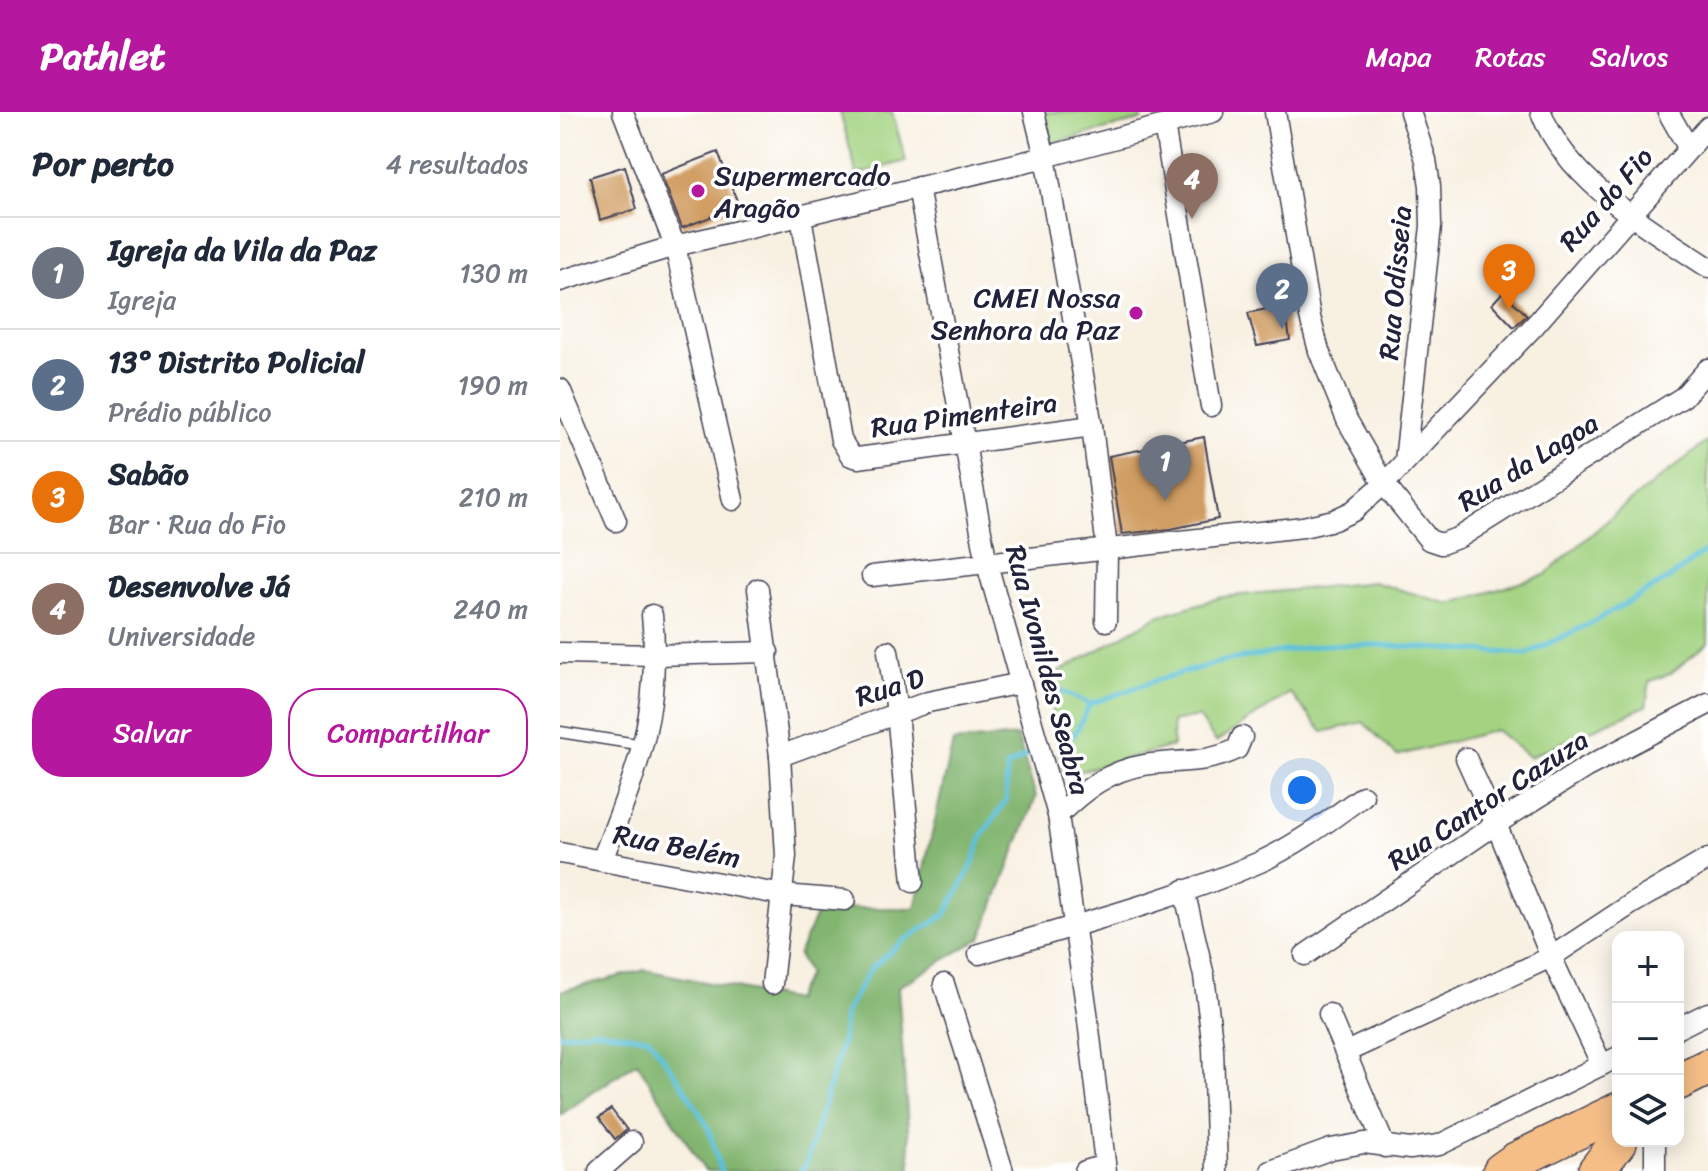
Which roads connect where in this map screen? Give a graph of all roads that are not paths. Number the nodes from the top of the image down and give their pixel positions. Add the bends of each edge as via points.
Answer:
1 (623, 112) edge
2 (1034, 112) edge
3 (1213, 112) edge
4 (1275, 112) edge
5 (1410, 112) edge
6 (1541, 112) edge
7 (1668, 112) edge
8 (1164, 125) junction
9 (1708, 127) edge
10 (1688, 147) junction
11 (1045, 157) junction
12 (918, 187) junction
13 (1629, 215) junction
14 (801, 217) junction
15 (675, 246) junction
16 (1708, 267) edge
17 (560, 281) edge
18 (1708, 369) edge
19 (560, 389) edge
20 (1211, 406) dead end
21 (1092, 426) junction
22 (966, 442) junction
23 (1405, 461) junction
24 (1384, 484) junction
25 (733, 500) dead end
26 (616, 521) dead end
27 (1107, 549) junction
28 (987, 564) junction
29 (872, 576) dead end
30 (758, 589) dead end
31 (652, 615) dead end
32 (1106, 621) dead end
33 (888, 651) dead end
34 (768, 652) junction
35 (560, 653) edge
36 (656, 655) junction
37 (1021, 683) junction
38 (1708, 704) edge
39 (897, 712) junction
40 (560, 732) edge
41 (1242, 737) dead end
42 (643, 745) junction
43 (780, 756) junction
44 (1466, 758) dead end
45 (1363, 796) dead end
46 (1058, 815) junction
47 (1496, 824) junction
48 (560, 853) edge
49 (1708, 859) edge
50 (602, 860) junction
51 (913, 882) dead end
52 (1184, 890) junction
53 (783, 895) junction
54 (845, 900) dead end
55 (1074, 926) junction
56 (979, 954) dead end
57 (1305, 955) dead end
58 (1551, 957) junction
59 (772, 984) dead end
60 (944, 984) dead end
61 (1708, 1013) edge
62 (1329, 1014) dead end
63 (1684, 1025) edge
64 (1346, 1052) junction
65 (1610, 1061) edge
66 (1708, 1067) edge
67 (1684, 1079) edge
68 (1708, 1086) edge
69 (1684, 1097) edge
70 (1612, 1114) edge
71 (1612, 1131) edge
72 (632, 1142) dead end
73 (1385, 1147) junction
74 (1614, 1147) edge
75 (1655, 1147) edge
76 (1099, 1169) edge
77 (599, 1171) edge
78 (1003, 1171) edge
79 (1217, 1171) edge
80 (1271, 1171) edge
81 (1501, 1171) edge
82 (1529, 1171) edge
83 (1596, 1171) edge
84 (1655, 1171) edge

1 - 15 street
2 - 11 street
3 - 8 street
4 - 24 street, Rua da Lagoa via 1319,351 1347,420
5 - 23 street, Rua Odisseia via 1426,160 1431,226
6 - 13 street via 1571,162
7 - 10 street
8 - 11 street
8 - 20 street
9 - 10 street, Rua do Fio
10 - 13 street, Rua do Fio
11 - 12 street
11 - 21 street
12 - 14 street
12 - 22 street, Rua Ivonildes Seabra
13 - 16 street
13 - 23 street, Rua do Fio via 1535,325
14 - 15 street
14 - 22 street, Rua Pimenteira via 846,452 858,458
15 - 17 street
15 - 25 street
18 - 24 street, Rua da Lagoa via 1683,397 1449,543 1429,540
19 - 26 street
21 - 22 street, Rua Pimenteira
21 - 27 street
22 - 28 street, Rua Ivonildes Seabra
23 - 24 street, Rua do Fio
24 - 27 street, Rua do Fio via 1334,520
27 - 28 street, Rua do Fio
27 - 32 street
28 - 29 street, Rua do Fio
28 - 37 street, Rua Ivonildes Seabra
30 - 34 street
31 - 36 street
33 - 39 street
34 - 36 street
34 - 43 street
35 - 36 street
36 - 42 street
37 - 39 street, Rua D
37 - 46 street, Rua Ivonildes Seabra
38 - 47 street, Rua Cantor Cazuza via 1585,768
39 - 43 street, Rua D
39 - 51 street
40 - 42 lane
41 - 46 street via 1237,749 1219,757 1111,774
42 - 50 street
43 - 53 street
44 - 47 street
45 - 52 street via 1304,839
46 - 55 street, Rua Ivonildes Seabra
47 - 57 street, Rua Cantor Cazuza
47 - 58 street
48 - 50 street, Rua Belém
49 - 58 street
50 - 53 street, Rua Belém
52 - 55 street
52 - 79 street via 1211,1033
53 - 54 street, Rua Belém
53 - 59 street
55 - 56 street
55 - 76 street, Rua Ivonildes Seabra
58 - 64 street
58 - 65 street
60 - 78 street
61 - 63 street
62 - 64 street
64 - 73 street
65 - 73 street via 1439,1145
66 - 67 highway
68 - 69 highway
70 - 81 highway
71 - 82 highway
72 - 77 street
73 - 80 street via 1364,1143 1331,1149
74 - 83 highway
75 - 84 street

